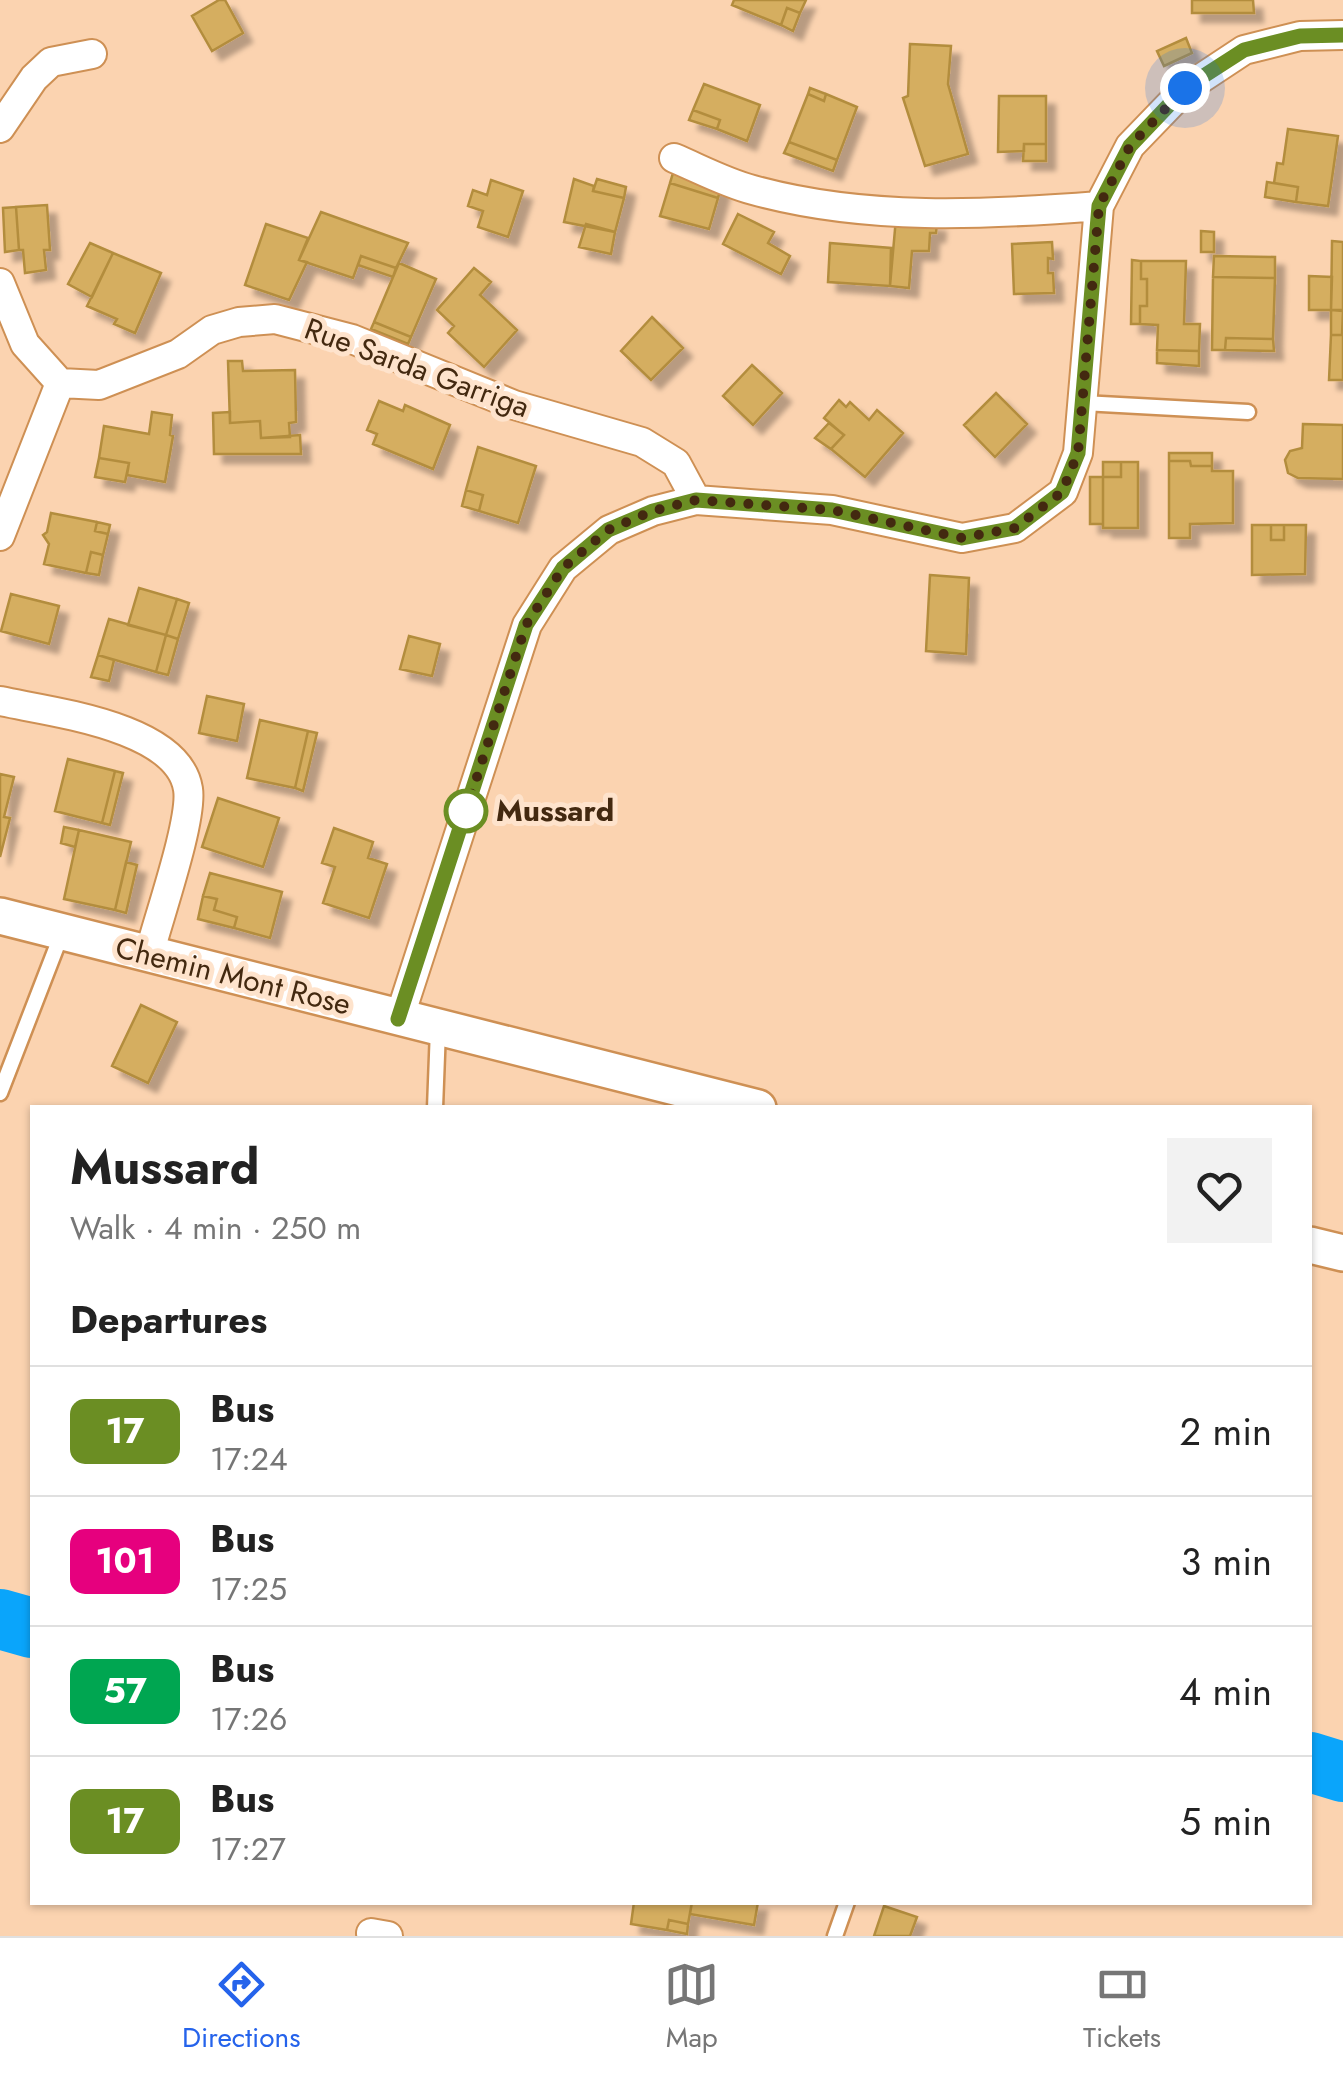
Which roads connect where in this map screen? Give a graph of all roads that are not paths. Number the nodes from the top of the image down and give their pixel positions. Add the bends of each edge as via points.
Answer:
1 (1343, 35) edge
2 (92, 54) dead end
3 (0, 128) edge
4 (674, 158) dead end
5 (1099, 206) junction
6 (0, 283) edge
7 (60, 383) junction
8 (1084, 403) junction
9 (1248, 412) dead end
10 (696, 500) junction
11 (0, 536) edge
12 (0, 701) edge
13 (0, 916) edge
14 (63, 932) junction
15 (149, 955) junction
16 (398, 1019) junction
17 (438, 1028) junction
18 (0, 1092) edge
19 (435, 1105) edge
20 (746, 1105) edge
21 (1312, 1245) edge
22 (1343, 1253) edge
23 (846, 1905) edge
24 (835, 1936) edge

1 - 5 street via 1300,36 1244,50 1185,88 1130,146
2 - 3 street via 50,62
4 - 5 street via 751,190 864,210 993,214
5 - 8 street
6 - 7 street via 25,344
7 - 10 street, Rue Sarda Garriga via 99,385 178,354 212,330 275,319 352,339 514,405 642,442 676,464
7 - 11 street
8 - 9 lane
8 - 10 street via 1078,453 1062,492 1015,528 962,538 832,510
10 - 16 street via 608,530 563,568 526,625
12 - 15 street via 114,728 153,742 174,761 188,786 187,814
13 - 14 street, Chemin Mont Rose
14 - 15 street, Chemin Mont Rose
14 - 18 lane
15 - 16 street, Chemin Mont Rose
16 - 17 street, Chemin Mont Rose
17 - 19 lane
17 - 20 street, Chemin Mont Rose
21 - 22 street
23 - 24 lane

